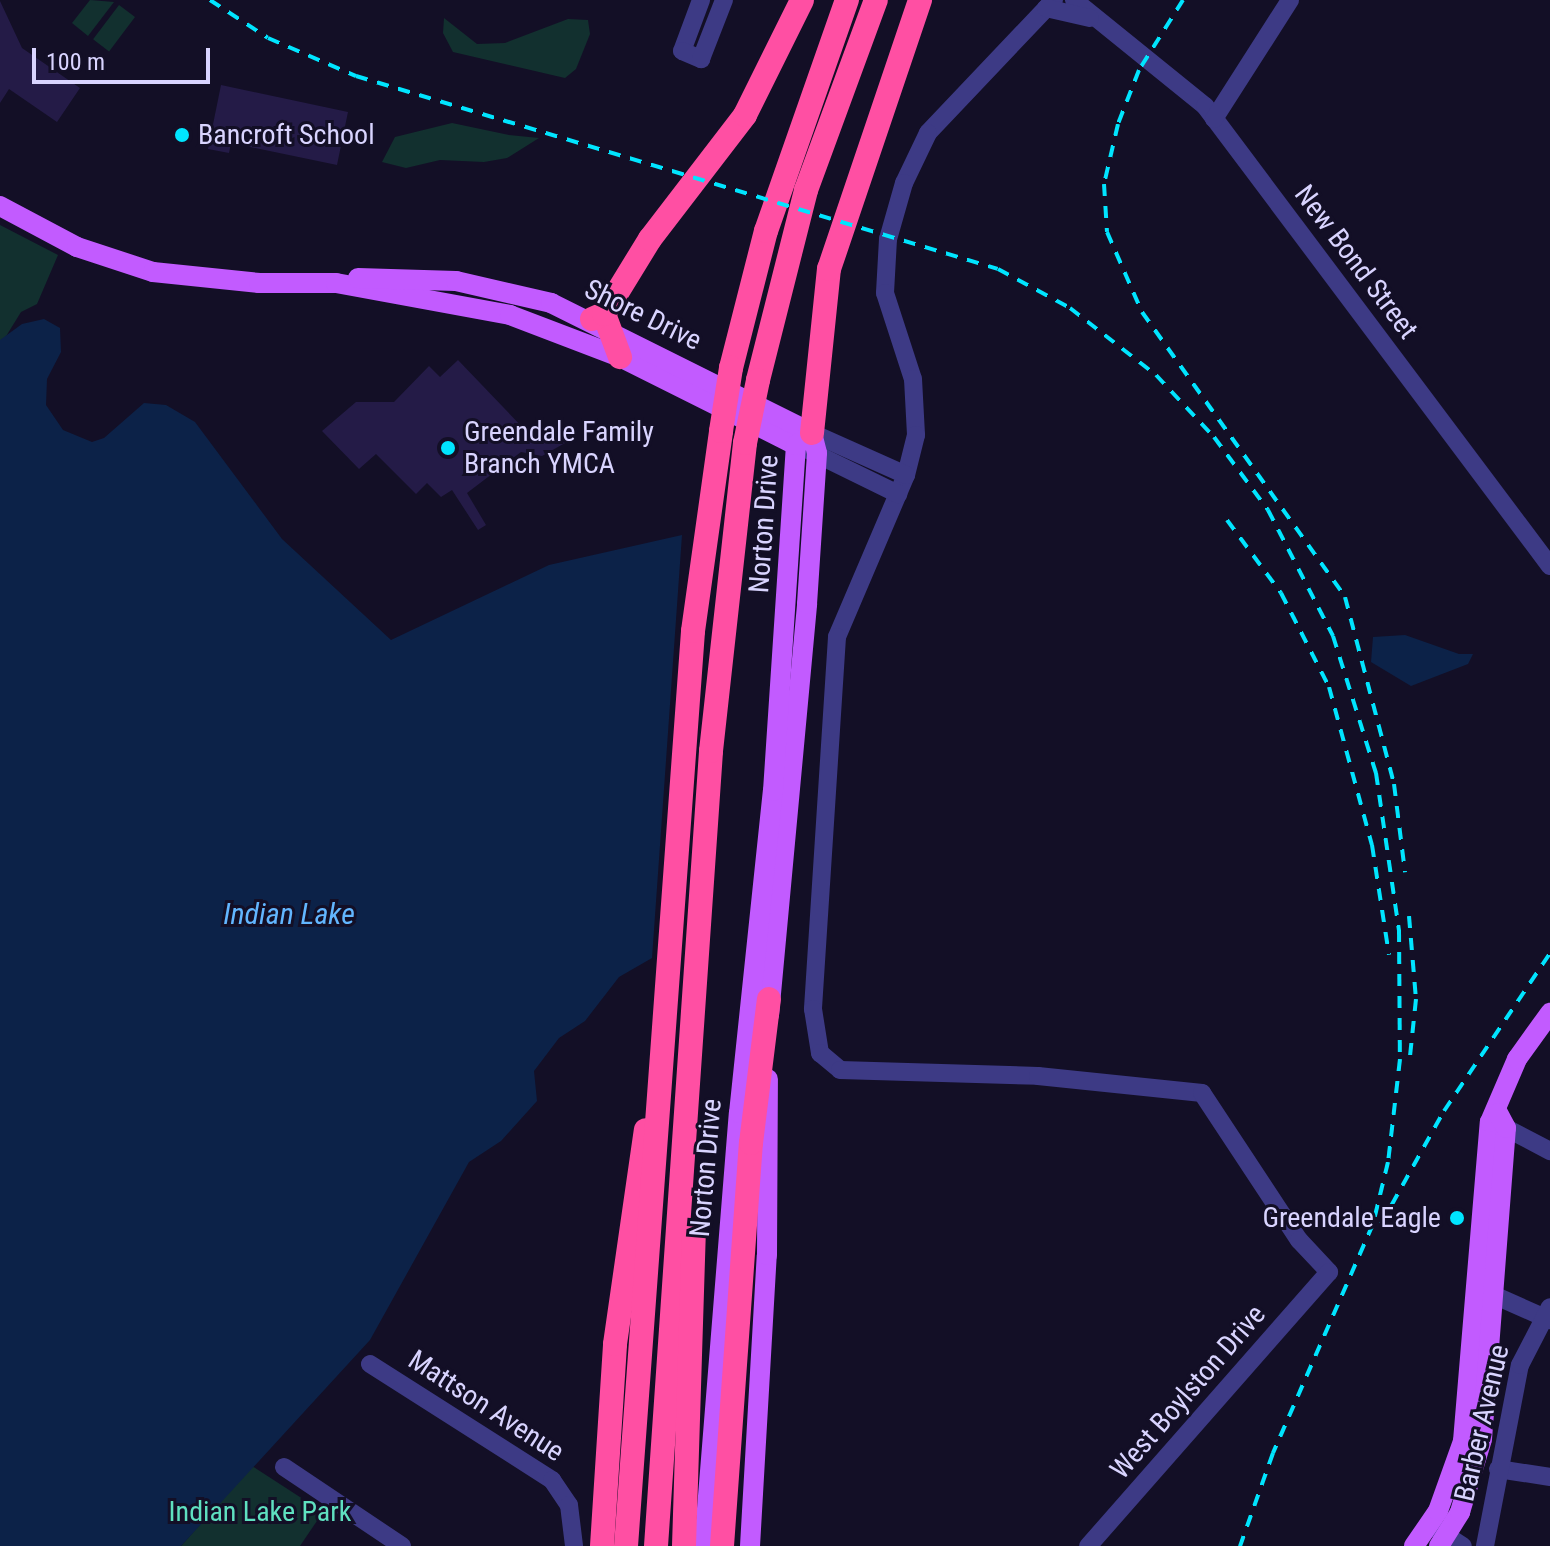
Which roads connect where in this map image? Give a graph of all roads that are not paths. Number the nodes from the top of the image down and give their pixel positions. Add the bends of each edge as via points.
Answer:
1 (701, 0) edge
2 (724, 0) edge
3 (802, 0) edge
4 (847, 0) edge
5 (876, 0) edge
6 (920, 0) edge
7 (1074, 0) edge
8 (1290, 0) edge
9 (1050, 4) edge
10 (1090, 18) junction
11 (1214, 119) junction
12 (0, 206) edge
13 (336, 283) junction
14 (601, 320) junction
15 (620, 357) junction
16 (808, 444) junction
17 (906, 475) junction
18 (898, 494) junction
19 (1550, 566) edge
20 (769, 999) junction
21 (1550, 1013) edge
22 (693, 1028) junction
23 (1502, 1120) junction
24 (1550, 1151) edge
25 (1485, 1290) junction
26 (1548, 1315) edge
27 (370, 1364) dead end
28 (284, 1467) dead end
29 (1498, 1469) junction
30 (1550, 1477) edge
31 (614, 1538) edge
32 (1445, 1539) edge
33 (657, 1540) edge
34 (704, 1542) edge
35 (402, 1546) edge
36 (574, 1546) edge
37 (750, 1546) edge
38 (1088, 1546) edge
39 (1414, 1546) edge
40 (1485, 1546) edge

1 - 2 street via 682,51 701,59
3 - 14 highway via 767,80 644,248
4 - 31 highway, bridge via 766,231 731,368 721,431 694,618 665,1033 615,1344
5 - 22 highway, bridge via 806,190 745,443 722,627
6 - 16 highway via 831,260
7 - 10 street, New Bond Street
8 - 11 street
9 - 10 street, New Bond Street via 1077,20
9 - 17 street via 946,110 904,183 883,271 915,394 916,435
10 - 11 street, New Bond Street via 1155,62
11 - 19 street, New Bond Street
12 - 13 main road, Shore Drive via 77,247 153,272 259,283
13 - 14 main road, Shore Drive via 387,276 456,281 531,296
13 - 15 main road, Shore Drive via 488,308
14 - 15 highway
14 - 16 main road, Shore Drive
15 - 16 main road, Shore Drive
16 - 17 street, Shore Drive
16 - 18 street, Shore Drive
16 - 20 main road, Norton Drive
16 - 34 main road, Norton Drive via 739,1113
17 - 18 street
18 - 38 street, West Boylston Drive via 847,606 836,646 813,997 823,1058 845,1071 1038,1076 1202,1093 1299,1240 1329,1272
20 - 34 highway
20 - 37 main road, Norton Drive via 767,1255
21 - 23 main road via 1517,1059
22 - 33 highway
22 - 34 highway
23 - 24 street
23 - 25 main road via 1485,1147
25 - 26 street
25 - 32 main road
26 - 29 street, Barber Avenue via 1520,1365
27 - 36 street, Mattson Avenue via 552,1480 569,1505
28 - 35 street
29 - 30 street
29 - 40 street, Barber Avenue
32 - 39 main road

